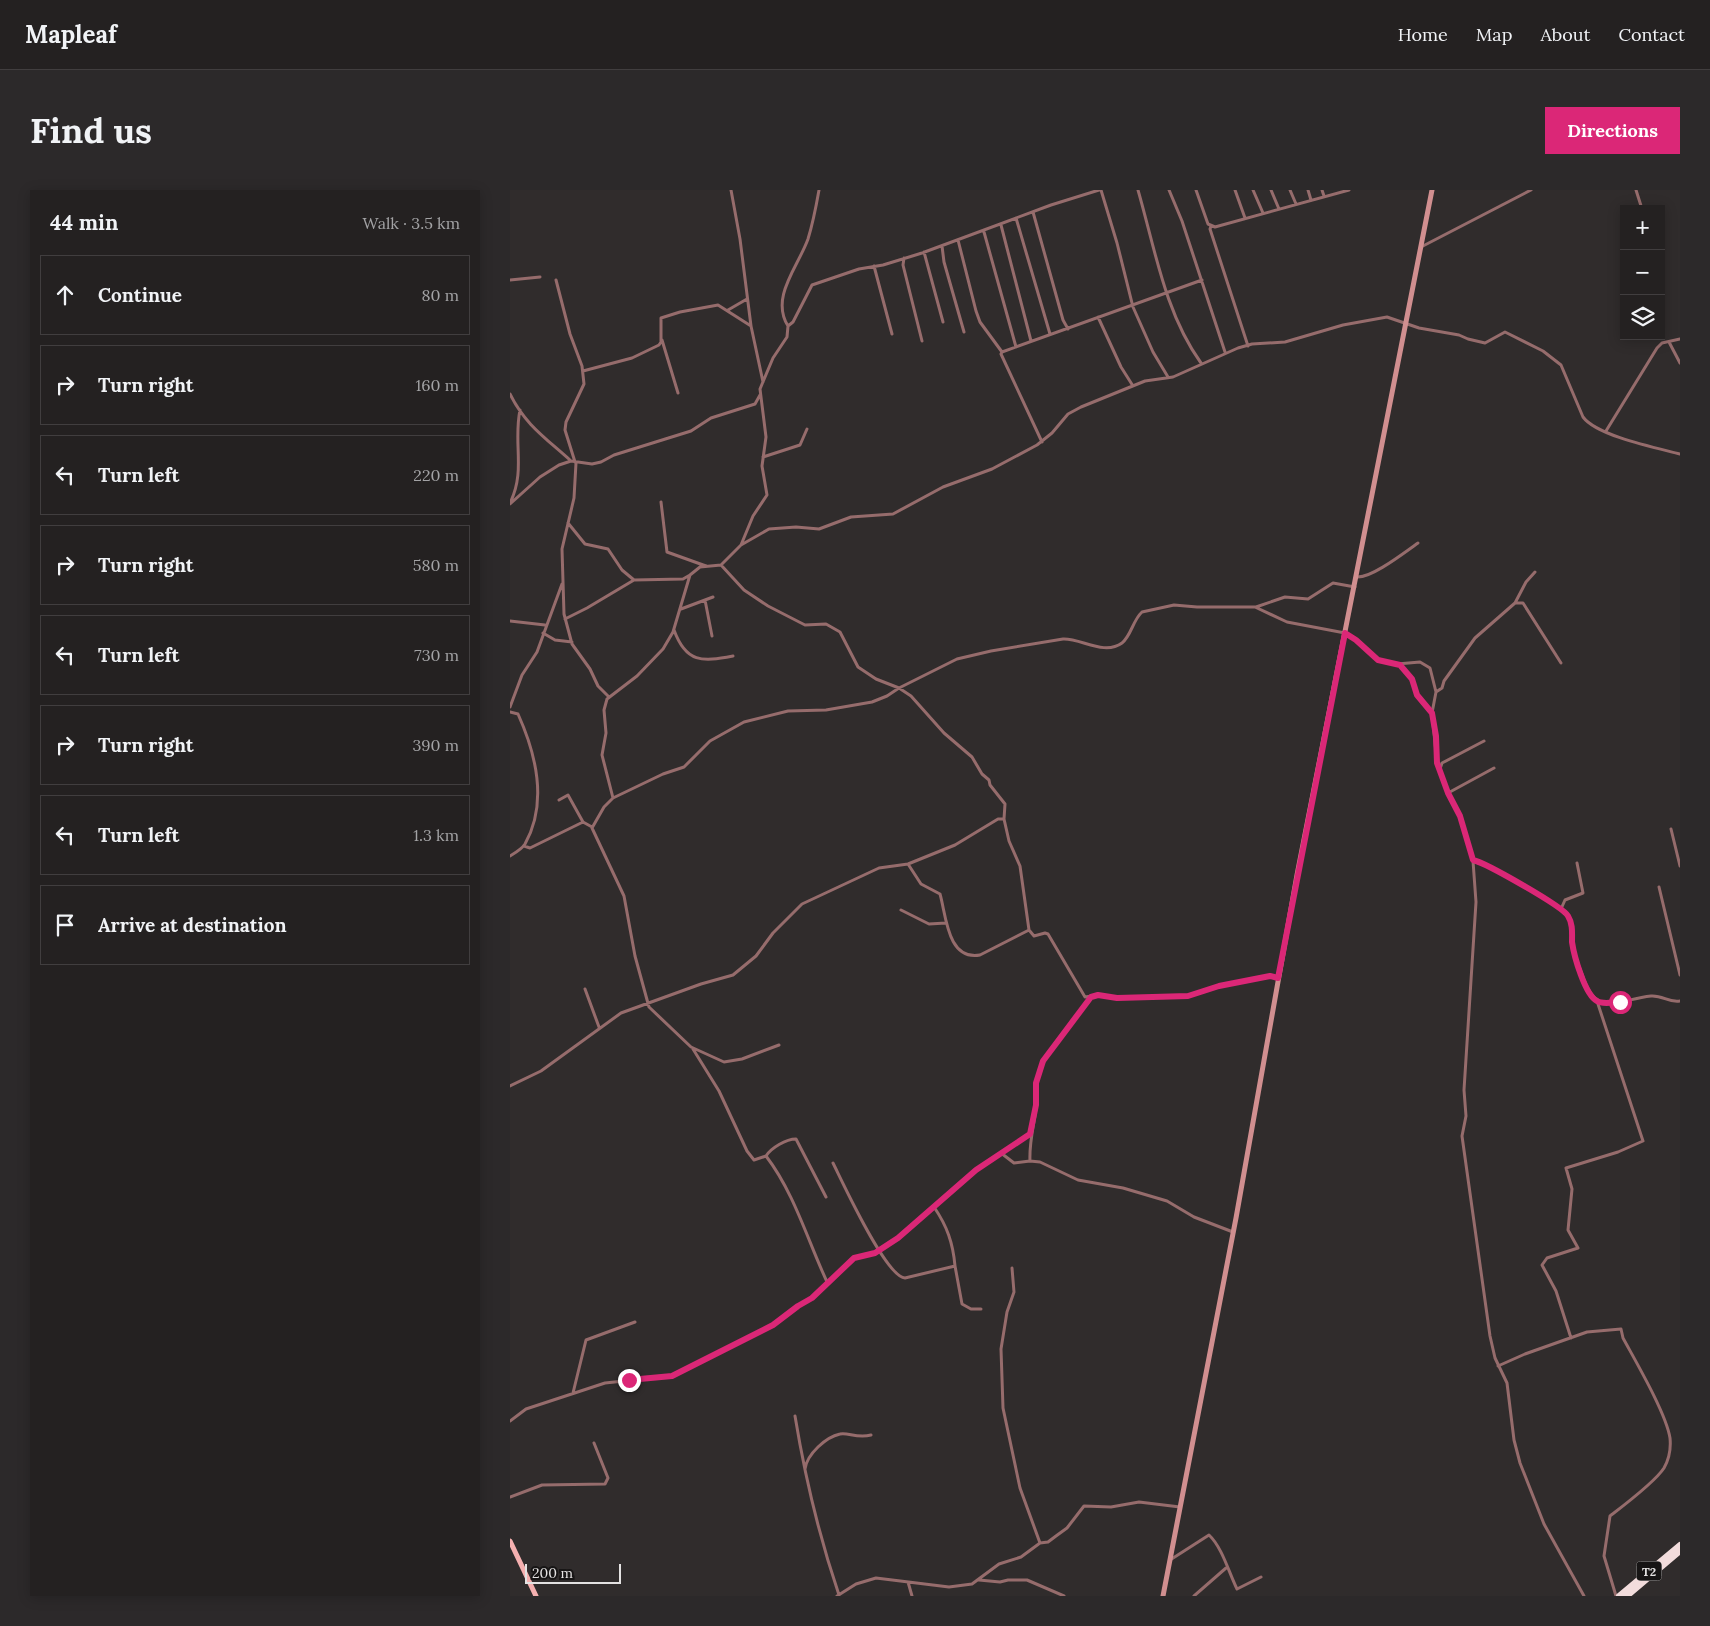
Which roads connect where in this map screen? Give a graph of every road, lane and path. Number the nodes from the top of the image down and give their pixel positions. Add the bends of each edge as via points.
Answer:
1 (731, 190) edge
2 (819, 190) edge
3 (1100, 190) edge
4 (1138, 190) edge
5 (1169, 190) edge
6 (1196, 190) edge
7 (1235, 190) edge
8 (1254, 190) edge
9 (1271, 190) edge
10 (1290, 190) edge
11 (1308, 190) edge
12 (1322, 190) edge
13 (1349, 190) edge
14 (1432, 190) edge
15 (1530, 190) edge
16 (1636, 190) edge
17 (1341, 191) edge
18 (1324, 196) junction
19 (1312, 200) junction
20 (1296, 204) junction
21 (1641, 205) edge
22 (1278, 209) junction
23 (1033, 212) junction
24 (1263, 214) junction
25 (1016, 218) junction
26 (1245, 218) junction
27 (1000, 225) junction
28 (1211, 226) junction
29 (984, 232) junction
30 (958, 240) junction
31 (942, 246) junction
32 (1421, 247) junction
33 (924, 252) junction
34 (904, 258) junction
35 (874, 266) junction
36 (540, 277) dead end
37 (510, 280) edge
38 (556, 280) dead end
39 (1202, 280) junction
40 (1167, 294) junction
41 (747, 299) junction
42 (1133, 307) junction
43 (728, 310) junction
44 (1098, 318) junction
45 (943, 322) dead end
46 (1405, 325) junction
47 (751, 326) junction
48 (788, 326) junction
49 (1068, 329) junction
50 (964, 332) dead end
51 (892, 334) dead end
52 (1050, 334) junction
53 (662, 337) junction
54 (1680, 339) edge
55 (922, 341) dead end
56 (1031, 341) junction
57 (1669, 342) junction
58 (1248, 346) junction
59 (1016, 347) junction
60 (1002, 352) junction
61 (1225, 352) junction
62 (1201, 363) junction
63 (1680, 364) edge
64 (583, 371) junction
65 (1168, 377) junction
66 (763, 382) junction
67 (1133, 386) junction
68 (678, 393) dead end
69 (510, 394) edge
70 (760, 394) junction
71 (520, 410) junction
72 (807, 429) dead end
73 (1606, 431) junction
74 (1042, 442) junction
75 (1680, 454) edge
76 (762, 457) junction
77 (574, 462) junction
78 (661, 502) dead end
79 (510, 503) edge
80 (568, 522) junction
81 (1418, 543) dead end
82 (741, 546) junction
83 (721, 565) junction
84 (707, 567) junction
85 (1535, 572) dead end
86 (690, 575) junction
87 (1357, 577) junction
88 (634, 580) junction
89 (562, 584) junction
90 (1355, 587) junction
91 (713, 597) dead end
92 (705, 600) junction
93 (1515, 603) junction
94 (1255, 607) junction
95 (680, 609) junction
96 (565, 618) junction
97 (510, 621) edge
98 (545, 625) junction
99 (674, 629) junction
100 (542, 632) junction
101 (1345, 633) junction
102 (712, 636) dead end
103 (572, 642) junction
104 (733, 656) dead end
105 (1561, 663) dead end
106 (1397, 664) junction
107 (899, 688) junction
108 (1436, 692) junction
109 (608, 696) junction
110 (510, 707) edge
111 (510, 712) edge
112 (1432, 713) junction
113 (1484, 741) dead end
114 (1494, 768) dead end
115 (1440, 770) junction
116 (1448, 793) junction
117 (614, 798) junction
118 (559, 800) dead end
119 (1004, 819) junction
120 (583, 822) junction
121 (592, 827) junction
122 (1671, 829) dead end
123 (524, 846) junction
124 (510, 856) edge
125 (1473, 860) junction
126 (1577, 862) dead end
127 (908, 864) junction
128 (1680, 866) edge
129 (1659, 887) dead end
130 (1561, 909) junction
131 (901, 910) dead end
132 (946, 923) junction
133 (1029, 930) junction
134 (1680, 974) edge
135 (1278, 978) junction
136 (585, 989) dead end
137 (1091, 997) junction
138 (1680, 1001) edge
139 (1597, 1002) junction
140 (647, 1003) junction
141 (599, 1027) junction
142 (779, 1045) dead end
143 (692, 1047) junction
144 (510, 1086) edge
145 (1030, 1134) junction
146 (1001, 1153) junction
147 (766, 1156) junction
148 (1030, 1161) junction
149 (833, 1163) dead end
150 (826, 1198) dead end
151 (934, 1207) junction
152 (1234, 1232) junction
153 (878, 1251) junction
154 (956, 1266) junction
155 (1012, 1268) dead end
156 (828, 1284) junction
157 (981, 1309) dead end
158 (635, 1322) dead end
159 (1571, 1338) junction
160 (1498, 1366) junction
161 (573, 1394) junction
162 (795, 1416) dead end
163 (510, 1421) edge
164 (871, 1435) dead end
165 (594, 1442) dead end
166 (806, 1479) junction
167 (510, 1497) edge
168 (1181, 1507) junction
169 (510, 1541) edge
170 (1040, 1543) junction
171 (1680, 1545) edge
172 (1680, 1551) edge
173 (1170, 1560) junction
174 (1226, 1568) junction
175 (1261, 1576) dead end
176 (978, 1580) junction
177 (908, 1582) junction
178 (536, 1596) edge
179 (838, 1596) edge
180 (912, 1596) edge
181 (1064, 1596) edge
182 (1163, 1596) edge
183 (1194, 1596) edge
184 (1584, 1596) edge
185 (1617, 1596) edge
186 (1627, 1596) edge

1 - 41 street
2 - 48 street via 807,242 785,288 781,306 782,318
3 - 23 street
3 - 42 street via 1118,243
4 - 40 street
5 - 39 street
6 - 28 street
7 - 26 street
8 - 24 street
9 - 22 street
10 - 20 street
11 - 19 street
12 - 18 street
13 - 17 street
14 - 32 street
15 - 32 street
16 - 21 street
17 - 18 street
18 - 19 street
19 - 20 street
20 - 22 street
22 - 24 street
23 - 25 street
23 - 49 street
24 - 26 street
25 - 27 street
25 - 52 street
26 - 28 street
27 - 29 street
27 - 56 street
28 - 58 street
29 - 30 street
29 - 59 street
30 - 31 street
30 - 60 street via 978,317
31 - 33 street
31 - 50 street
32 - 46 street
33 - 34 street
33 - 45 street
34 - 35 street
34 - 55 street via 903,266
35 - 48 street via 812,285 794,322
35 - 51 street
36 - 37 street
38 - 64 street
39 - 40 street
39 - 61 street
40 - 42 street
40 - 62 street via 1190,347
41 - 43 street
41 - 47 street
42 - 44 street
42 - 65 street
43 - 47 street
43 - 53 street via 712,305 670,314 661,318
44 - 49 street
44 - 67 street
46 - 58 street via 1391,318 1382,318 1343,325 1285,342
46 - 73 street via 1486,343 1505,332 1543,351 1564,369 1585,420
46 - 87 street
47 - 66 street
48 - 66 street via 787,337
49 - 52 street
52 - 56 street
53 - 64 street via 659,345 632,358
53 - 68 street
54 - 57 street
56 - 59 street
57 - 63 street
57 - 73 street via 1657,348
58 - 61 street
59 - 60 street
60 - 74 street
61 - 62 street
62 - 65 street
64 - 77 street via 582,389 565,430
65 - 67 street
66 - 70 street
67 - 74 street via 1070,413
69 - 71 street
70 - 76 street via 766,437
70 - 77 street via 755,404 711,418 691,430 596,463
71 - 77 street via 541,436
71 - 79 street via 517,430 519,479
72 - 76 street via 800,445
73 - 75 street
74 - 82 street via 1006,462 943,487 893,514 850,517 819,530 772,528
76 - 82 street via 767,494 753,516
77 - 79 street via 559,465 540,477
77 - 80 street via 576,484
78 - 84 street via 667,552
80 - 88 street via 585,544 608,549 622,570
80 - 89 street via 562,549
81 - 87 street via 1363,577
82 - 83 street
83 - 84 street
83 - 107 street via 744,590 768,606 808,626 826,624 838,630 860,669
84 - 86 street via 700,567
85 - 93 street
86 - 88 street
86 - 95 street
87 - 90 street
88 - 96 street
89 - 96 street
89 - 98 street
90 - 94 street via 1333,583 1308,599 1285,597
90 - 101 street
91 - 92 street
92 - 95 street
92 - 102 street
93 - 105 street via 1522,603
93 - 108 street via 1475,638 1444,680 1442,688
94 - 101 street via 1286,622
94 - 107 street via 1174,605 1145,611 1138,615 1124,641 1116,645 1093,646 1063,638 991,651 958,659
95 - 99 street
96 - 103 street
97 - 98 street
98 - 100 street
99 - 104 street via 680,646 697,658
99 - 109 street via 652,662
100 - 103 street via 555,640
100 - 110 street
101 - 106 street via 1378,660
101 - 135 street
103 - 109 street via 598,686
106 - 108 street via 1420,662 1428,665
106 - 112 street via 1409,675 1417,695
107 - 117 street via 872,702 826,710 783,712 736,726 710,741 684,768 663,774
107 - 119 street via 975,760 1005,804
108 - 112 street
109 - 117 street via 604,710 606,733 602,756
111 - 123 street via 518,714 532,748 539,798
112 - 115 street
113 - 115 street via 1442,763
114 - 116 street
115 - 116 street
116 - 125 street via 1460,816
117 - 121 street via 604,807
118 - 120 street via 568,795
119 - 127 street via 998,819 954,845
119 - 133 street via 1020,866
120 - 121 street
120 - 123 street via 530,848
121 - 140 street via 624,896
122 - 128 street
123 - 124 street
125 - 130 street via 1542,895
125 - 160 street via 1476,902 1465,1063 1466,1116 1462,1136 1489,1328
126 - 130 street via 1583,893 1565,900
127 - 132 street via 922,884 939,893
127 - 140 street via 879,868 802,904 773,933 756,956 733,975
129 - 134 street
130 - 139 street via 1571,922 1574,950 1587,990
131 - 132 street via 929,924
132 - 133 street via 951,940 974,955
133 - 137 street via 1034,936 1048,934 1085,998
135 - 137 street via 1270,976 1219,986 1188,996
135 - 152 street
136 - 141 street
137 - 145 street via 1043,1061 1036,1083 1036,1105
138 - 139 street via 1671,1002 1653,996
139 - 159 street via 1644,1141 1586,1163 1566,1166 1572,1188 1568,1230 1578,1248 1547,1258 1542,1265 1556,1291
140 - 141 street via 621,1013
140 - 143 street
141 - 144 street via 541,1071
142 - 143 street via 724,1062
143 - 147 street via 719,1091 754,1160
145 - 146 street
145 - 148 street
146 - 148 street via 1014,1163
146 - 151 street
147 - 150 street via 774,1148 796,1139
147 - 156 street via 799,1214
148 - 152 street via 1040,1162 1078,1180 1128,1189 1172,1203 1194,1217
149 - 153 street
151 - 153 street
151 - 154 street via 951,1238
152 - 168 street
153 - 154 street via 902,1278
153 - 156 street via 855,1257
154 - 157 street via 962,1304 971,1309
155 - 170 street via 1014,1292 1006,1312 1001,1349 1003,1408 1020,1488
156 - 161 street via 768,1328 677,1374 647,1380 616,1381
158 - 161 street via 586,1340
159 - 160 street
159 - 185 street via 1587,1332 1621,1329 1669,1436 1669,1454 1661,1472 1610,1516 1604,1556
160 - 184 street via 1507,1383 1514,1440 1521,1466 1544,1524
161 - 163 street via 526,1409
162 - 166 street
164 - 166 street via 854,1437 843,1434 826,1440 807,1463
165 - 167 street via 608,1478 605,1484 542,1485
166 - 179 street
168 - 170 street via 1139,1502 1084,1506 1067,1528 1048,1542
168 - 173 street
169 - 178 main road
170 - 176 street via 1021,1558 999,1564
171 - 185 highway, T2
172 - 186 highway, T2
173 - 174 street via 1210,1535 1220,1549
173 - 182 street
174 - 175 street via 1238,1590
174 - 183 street
176 - 177 street via 972,1584 948,1587
176 - 181 street via 1027,1580
177 - 179 street via 870,1579
177 - 180 street

